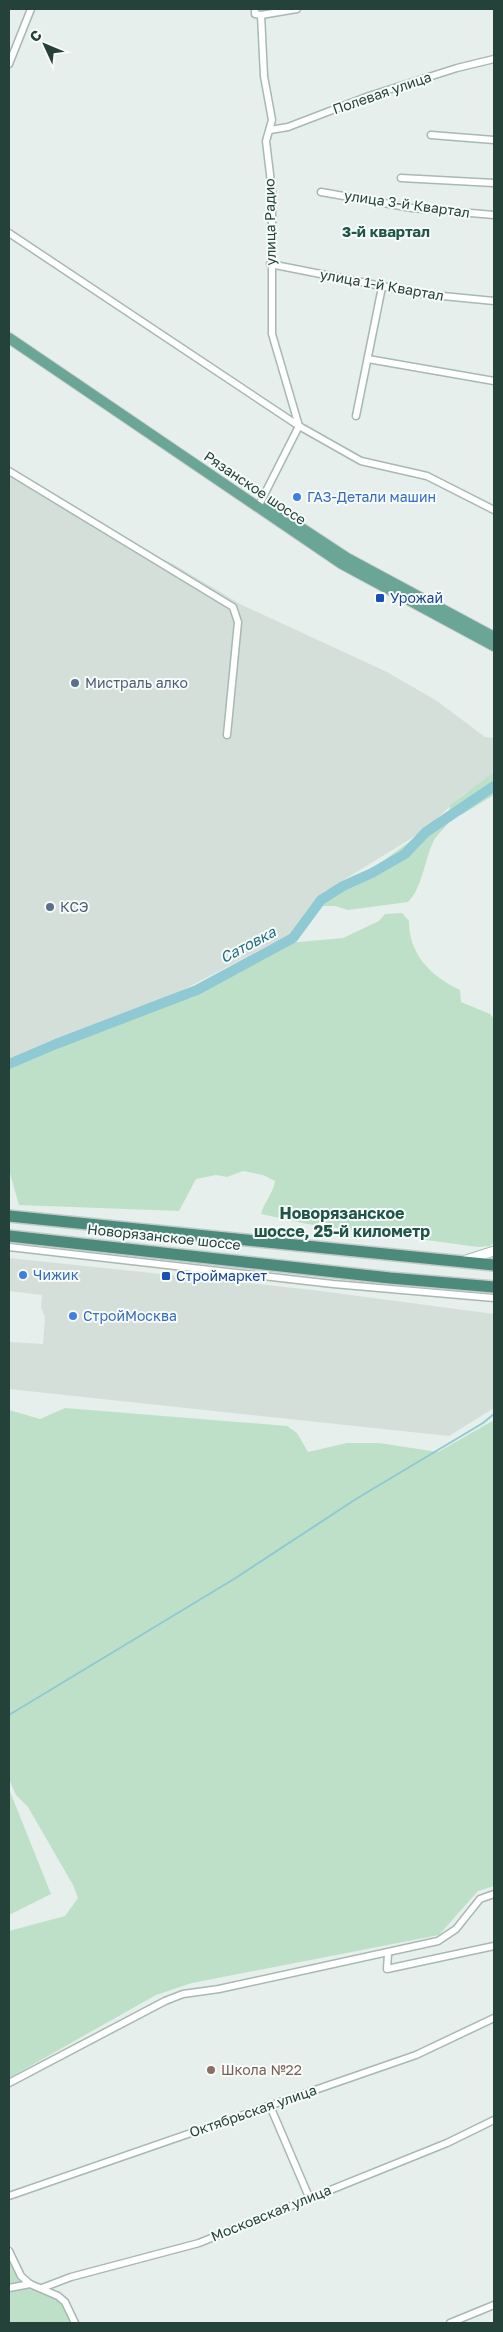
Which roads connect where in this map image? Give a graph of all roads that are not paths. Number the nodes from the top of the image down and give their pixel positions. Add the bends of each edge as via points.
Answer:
1 (31, 9) edge
2 (297, 9) edge
3 (257, 13) edge
4 (494, 59) edge
5 (9, 64) edge
6 (270, 130) junction
7 (431, 135) dead end
8 (494, 140) edge
9 (402, 178) dead end
10 (494, 183) edge
11 (321, 192) dead end
12 (494, 215) edge
13 (9, 232) edge
14 (270, 264) junction
15 (382, 287) junction
16 (494, 301) edge
17 (9, 331) edge
18 (9, 338) edge
19 (368, 359) junction
20 (494, 381) edge
21 (356, 416) dead end
22 (299, 426) junction
23 (9, 471) edge
24 (261, 501) junction
25 (494, 510) edge
26 (494, 637) edge
27 (494, 646) edge
28 (227, 735) dead end
29 (9, 1216) edge
30 (9, 1236) edge
31 (9, 1248) edge
32 (494, 1252) edge
33 (456, 1262) junction
34 (494, 1266) edge
35 (494, 1287) edge
36 (494, 1298) edge
37 (494, 1894) edge
38 (494, 1946) edge
39 (388, 1954) junction
40 (494, 2018) edge
41 (9, 2083) edge
42 (270, 2106) junction
43 (494, 2120) edge
44 (9, 2196) edge
45 (309, 2198) junction
46 (9, 2251) edge
47 (30, 2284) junction
48 (9, 2288) edge
49 (42, 2288) junction
50 (494, 2305) edge
51 (75, 2323) edge
52 (450, 2323) edge

1 - 5 street
2 - 3 street
3 - 6 street, улица Радио via 272,120
4 - 6 street, Полевая улица via 448,70 288,127
6 - 14 street, улица Радио via 266,140 272,191
7 - 8 street
9 - 10 street
11 - 12 street, улица 3-й Квартал via 412,208
13 - 22 street
14 - 15 street, улица 1-й Квартал
14 - 22 street, улица Радио via 272,334
15 - 16 street, улица 1-й Квартал
15 - 19 street
17 - 24 main road, Рязанское шоссе
18 - 27 main road, Рязанское шоссе via 342,564
19 - 20 street
19 - 21 street
22 - 24 street
22 - 25 street via 361,461 427,476
23 - 28 street via 233,607 238,622
24 - 26 main road, Рязанское шоссе via 347,558
29 - 33 highway, Новорязанское шоссе
30 - 35 highway, Новорязанское шоссе
31 - 36 street via 342,1285
32 - 33 main road
33 - 34 highway, Новорязанское шоссе
37 - 39 street via 480,1900 448,1936
38 - 39 street via 387,1969
39 - 41 street via 219,1990 183,1994 148,2008
40 - 42 street, Октябрьская улица via 416,2055
42 - 44 street, Октябрьская улица
42 - 45 street
43 - 45 street, Московская улица via 447,2143
45 - 49 street, Московская улица via 199,2243 71,2277
46 - 47 street
47 - 48 street
47 - 49 street
49 - 51 street via 65,2302
50 - 52 street

